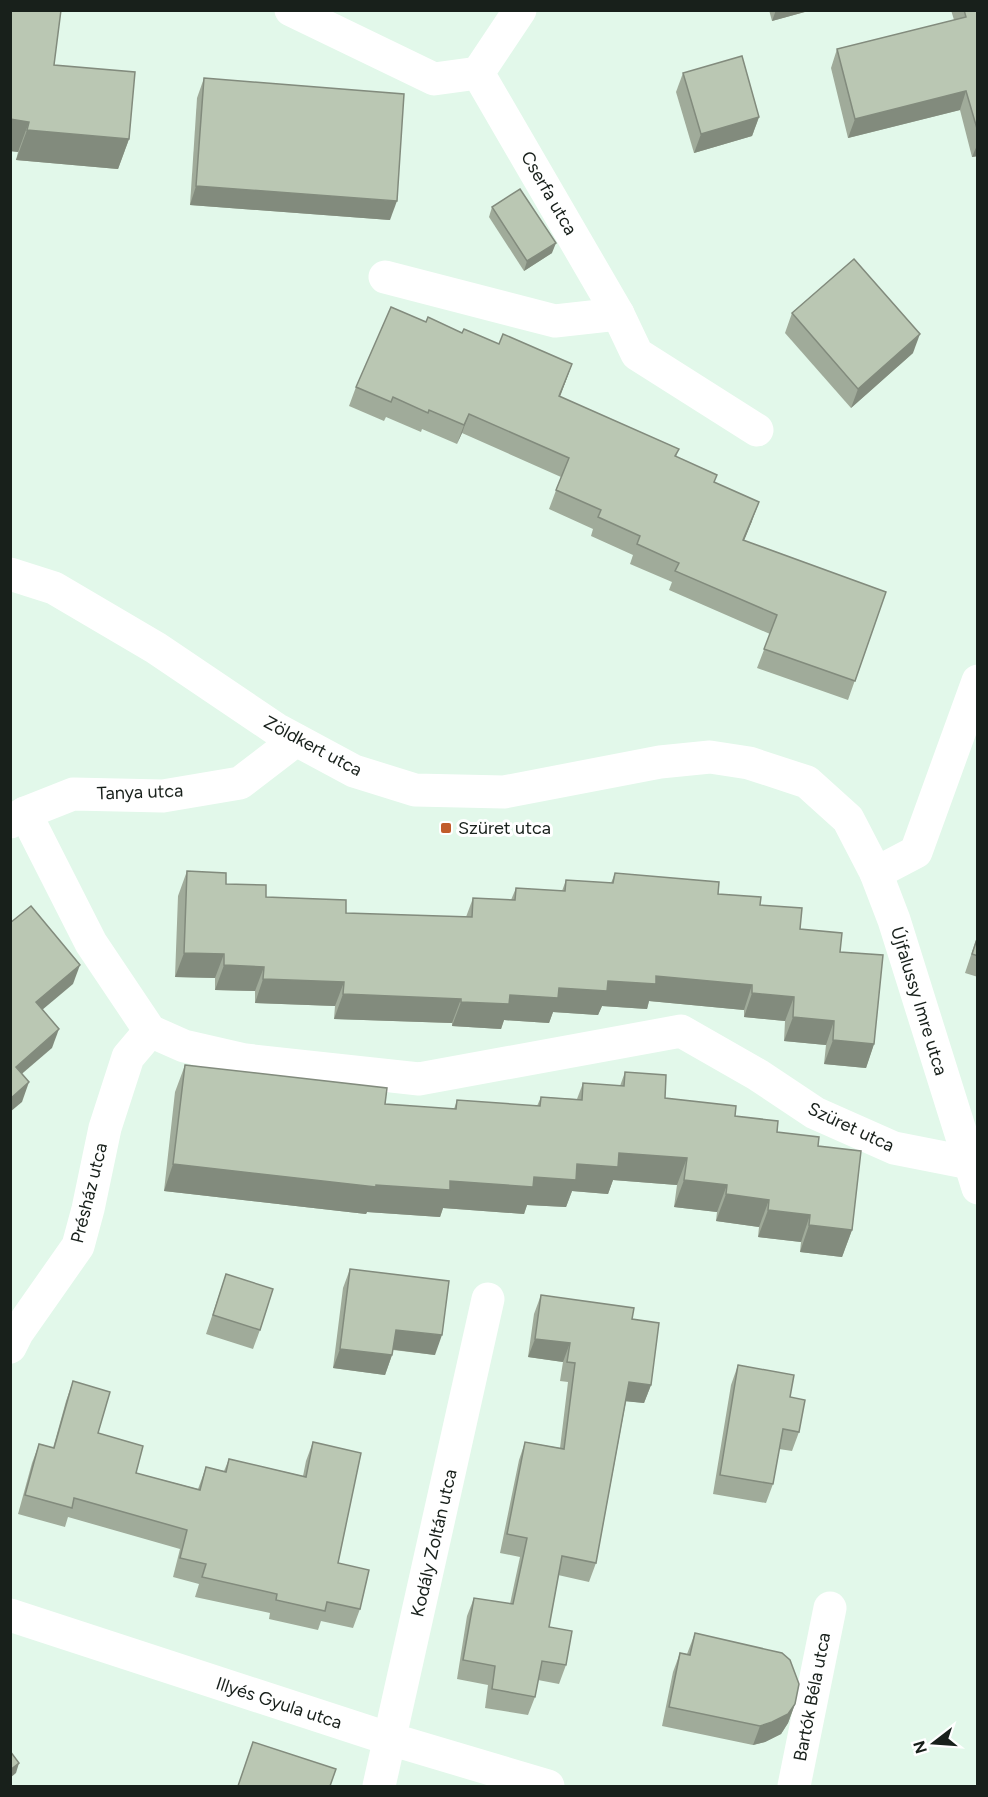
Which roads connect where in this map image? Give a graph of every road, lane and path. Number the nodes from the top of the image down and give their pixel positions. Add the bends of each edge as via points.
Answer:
1 (291, 10) edge
2 (520, 10) edge
3 (478, 73) junction
4 (385, 277) dead end
5 (618, 314) junction
6 (757, 430) dead end
7 (10, 574) edge
8 (978, 681) edge
9 (296, 740) junction
10 (18, 817) edge
11 (848, 819) joint
12 (876, 873) junction
13 (150, 1031) junction
14 (974, 1175) edge
15 (488, 1299) dead end
16 (10, 1347) edge
17 (830, 1608) dead end
18 (10, 1615) edge
19 (390, 1739) junction
20 (379, 1786) edge
21 (548, 1786) edge
22 (794, 1786) edge

1 - 3 street via 434,79
2 - 3 street
3 - 5 street, Cserfa utca
4 - 5 street via 555,321
5 - 6 street, Cserfa utca via 637,354
7 - 9 street, Zöldkert utca via 54,588 156,648
8 - 12 street via 916,852
9 - 10 street, Tanya utca via 240,783 163,796 73,794
9 - 11 street, Zöldkert utca via 354,771 415,790 504,792 660,762 710,757 749,763 807,782
10 - 13 street via 91,943
11 - 12 street, Újfalussy Imre utca
12 - 14 street, Újfalussy Imre utca
13 - 14 street, Szüret utca via 184,1046 245,1060 419,1079 681,1031 815,1113 894,1148
13 - 16 street, Présház utca via 128,1057 105,1128 78,1246
15 - 19 street, Kodály Zoltán utca
17 - 22 street, Bartók Béla utca
18 - 19 street, Illyés Gyula utca
19 - 20 street, Kodály Zoltán utca
19 - 21 street, Illyés Gyula utca

